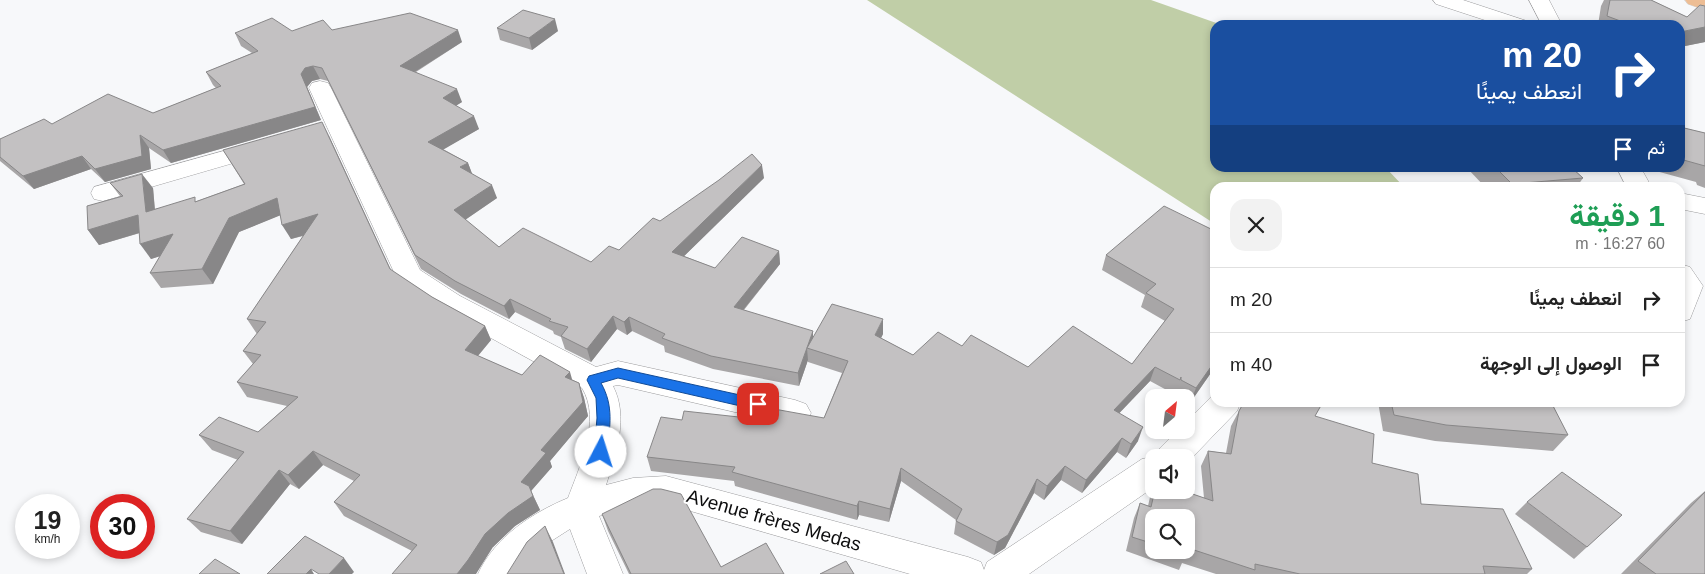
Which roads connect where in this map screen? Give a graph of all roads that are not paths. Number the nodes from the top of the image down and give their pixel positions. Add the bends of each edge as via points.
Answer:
1 (1443, 0) edge
2 (1539, 0) edge
3 (1695, 0) edge
4 (1705, 4) edge
5 (1505, 20) edge
6 (1549, 20) edge
7 (320, 88) dead end
8 (281, 141) edge
9 (103, 193) dead end
10 (1685, 202) edge
11 (1705, 206) edge
12 (1685, 282) edge
13 (1685, 296) edge
14 (593, 380) junction
15 (1221, 407) edge
16 (795, 413) edge
17 (1180, 449) edge
18 (1145, 475) edge
19 (580, 510) junction
20 (496, 574) edge
21 (605, 574) edge
22 (968, 574) edge
23 (1000, 574) edge

1 - 5 street
2 - 6 street
3 - 4 main road
7 - 14 street via 328,128 363,174 409,276 450,303
8 - 9 street
10 - 11 street
12 - 13 street via 1688,286
14 - 16 street via 618,373
14 - 19 street via 603,397 601,452
15 - 17 street
18 - 23 street
19 - 20 street, Avenue frères Medas via 538,530
19 - 21 street
19 - 22 street, Avenue frères Medas via 625,494 666,490

